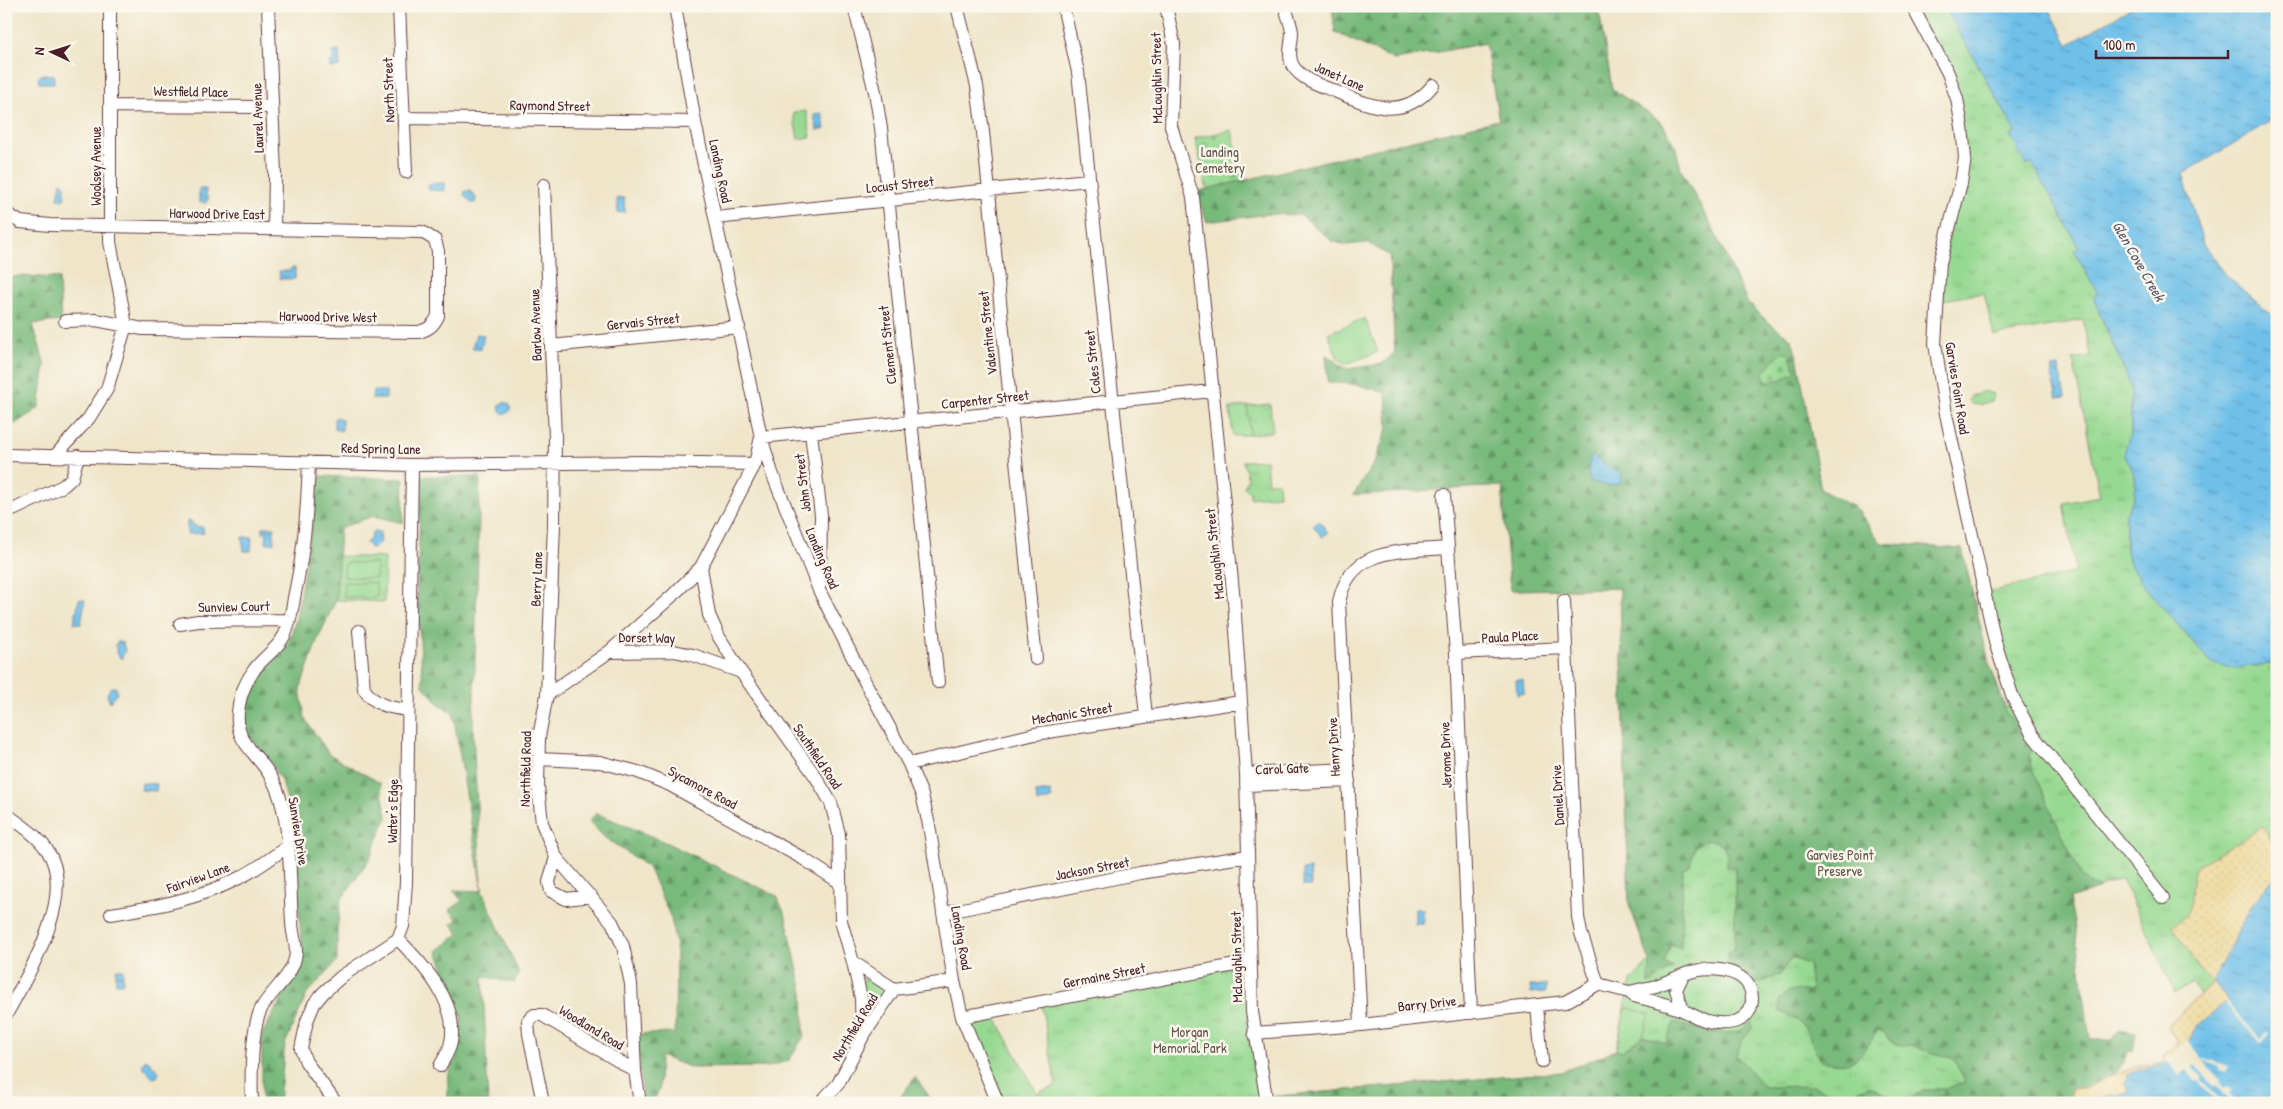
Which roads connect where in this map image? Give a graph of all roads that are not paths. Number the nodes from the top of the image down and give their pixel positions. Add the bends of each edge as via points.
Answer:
1 (110, 6) edge
2 (268, 6) edge
3 (399, 6) edge
4 (675, 6) edge
5 (854, 6) edge
6 (957, 6) edge
7 (1063, 6) edge
8 (1166, 6) edge
9 (1285, 6) edge
10 (1912, 6) edge
11 (1433, 85) dead end
12 (110, 106) junction
13 (272, 107) junction
14 (404, 118) junction
15 (695, 122) junction
16 (406, 172) dead end
17 (1088, 180) junction
18 (544, 185) dead end
19 (987, 190) junction
20 (888, 201) junction
21 (6, 213) edge
22 (715, 218) junction
23 (111, 226) junction
24 (274, 229) junction
25 (429, 234) joint
26 (65, 321) dead end
27 (126, 325) junction
28 (739, 327) junction
29 (551, 346) junction
30 (1212, 391) junction
31 (1111, 401) junction
32 (1011, 412) junction
33 (910, 422) junction
34 (811, 433) junction
35 (762, 437) junction
36 (6, 455) edge
37 (55, 456) junction
38 (78, 456) junction
39 (309, 462) junction
40 (554, 463) junction
41 (755, 464) junction
42 (412, 465) junction
43 (1444, 495) dead end
44 (6, 510) edge
45 (1447, 548) junction
46 (701, 567) junction
47 (820, 590) junction
48 (1564, 601) dead end
49 (290, 620) junction
50 (180, 624) dead end
51 (359, 632) dead end
52 (1566, 648) junction
53 (609, 652) junction
54 (1456, 653) junction
55 (1036, 659) dead end
56 (741, 672) junction
57 (938, 682) dead end
58 (547, 695) junction
59 (1241, 702) junction
60 (408, 710) junction
61 (1146, 716) junction
62 (539, 759) junction
63 (909, 764) junction
64 (1349, 775) junction
65 (1246, 779) junction
66 (6, 814) edge
67 (287, 847) junction
68 (1248, 856) junction
69 (556, 858) junction
70 (839, 882) junction
71 (591, 896) junction
72 (2163, 898) dead end
73 (943, 913) junction
74 (111, 914) dead end
75 (398, 938) junction
76 (853, 962) junction
77 (1251, 962) junction
78 (1683, 975) junction
79 (954, 981) junction
80 (1598, 984) junction
81 (894, 989) junction
82 (1629, 992) junction
83 (1537, 1006) junction
84 (1683, 1010) junction
85 (1471, 1013) junction
86 (6, 1015) edge
87 (962, 1017) junction
88 (1361, 1025) junction
89 (1254, 1033) junction
90 (862, 1038) junction
91 (1542, 1062) dead end
92 (440, 1066) dead end
93 (635, 1071) junction
94 (252, 1103) edge
95 (336, 1103) edge
96 (543, 1103) edge
97 (640, 1103) edge
98 (820, 1103) edge
99 (998, 1103) edge
100 (1267, 1103) edge

1 - 12 street, Woolsey Avenue
2 - 13 street, Laurel Avenue
3 - 14 street, North Street
4 - 15 street, Landing Road
5 - 20 street, Clement Street via 875,92
6 - 19 street, Valentine Street via 977,86
7 - 17 street, Coles Street via 1078,72
8 - 30 street, McLoughlin Street via 1174,44 1170,126 1193,197
9 - 11 street, Janet Lane via 1292,32 1291,62 1299,73 1315,83 1381,108 1404,106 1417,100
10 - 72 street, Garvies Point Road via 1950,78 1957,99 1964,148 1961,183 1945,240 1937,288 1935,344 1946,414 1998,651 2024,722
12 - 13 street, Westfield Place
12 - 23 street, Woolsey Avenue
13 - 24 street, Laurel Avenue
14 - 15 street, Raymond Street
14 - 16 street, North Street
15 - 22 street, Landing Road
17 - 19 street, Locust Street
17 - 31 street, Coles Street
18 - 29 street, Barlow Avenue
19 - 20 street, Locust Street
19 - 32 street, Valentine Street
20 - 22 street, Locust Street
20 - 33 street, Clement Street
21 - 23 street, Harwood Drive East via 20,222
22 - 28 street, Landing Road
23 - 24 street, Harwood Drive East
23 - 27 street, Woolsey Avenue via 110,242
24 - 25 street, Harwood Drive East via 408,230
25 - 27 street, Harwood Drive West via 438,251 438,316 429,329 419,332 143,328
26 - 27 street via 96,320
27 - 37 street, Woolsey Avenue via 107,389 89,418
28 - 29 street, Gervais Street
28 - 35 street, Landing Road
29 - 40 street, Barlow Avenue
30 - 31 street, Carpenter Street
30 - 59 street, McLoughlin Street
31 - 32 street, Carpenter Street
31 - 61 street, Coles Street
32 - 33 street, Carpenter Street
32 - 55 street, Valentine Street
33 - 34 street, Carpenter Street
33 - 57 street, Clement Street
34 - 35 street, Carpenter Street
34 - 47 street, John Street via 821,515
35 - 41 street
35 - 47 street, Landing Road via 772,473
36 - 37 street, Red Spring Lane
37 - 38 street, Red Spring Lane
38 - 39 street, Red Spring Lane
38 - 44 street via 72,478 63,486 15,510
39 - 42 street, Red Spring Lane
39 - 49 street, Sunview Drive via 306,534
40 - 41 street, Red Spring Lane
40 - 42 street, Red Spring Lane
40 - 58 street, Berry Lane
41 - 46 street
42 - 60 street, Water's Edge
43 - 45 street, Jerome Drive
45 - 54 street, Jerome Drive
45 - 64 street, Henry Drive via 1377,556 1358,566 1342,590 1339,602
46 - 53 street
46 - 56 street, Southfield Road via 709,615
47 - 63 street, Landing Road via 862,678
48 - 52 street, Daniel Drive
49 - 50 street, Sunview Court
49 - 67 street, Sunview Drive via 284,637 254,670 245,686 237,723 245,746 271,777 278,793
51 - 60 street via 364,689 369,697 374,702
52 - 54 street, Paula Place
52 - 80 street, Daniel Drive via 1578,917
53 - 56 street, Dorset Way via 674,651
53 - 58 street
54 - 85 street, Jerome Drive
56 - 70 street, Southfield Road via 831,802 839,834
58 - 62 street, Northfield Road via 539,737
59 - 61 street, Mechanic Street
59 - 65 street, McLoughlin Street
60 - 75 street, Water's Edge via 406,882 403,926
61 - 63 street, Mechanic Street via 1035,734
62 - 69 street, Northfield Road via 539,809
62 - 70 street, Sycamore Road via 600,762 670,785
63 - 73 street, Landing Road via 922,795
64 - 65 street, Carol Gate
64 - 88 street, Henry Drive
65 - 68 street, McLoughlin Street
66 - 86 street via 27,829 47,850 55,869 56,898 50,925 34,964
67 - 74 street, Fairview Lane via 226,884 167,905
67 - 94 street, Sunview Drive via 295,958 285,978 262,1008 257,1023
68 - 73 street, Jackson Street via 1140,873
68 - 77 street, McLoughlin Street
69 - 71 street, Northfield Road
69 - 71 street via 549,882 551,891 566,899
70 - 76 street, Southfield Road via 843,932
71 - 93 street, Northfield Road via 612,922 624,946
73 - 79 street, Landing Road
75 - 92 street via 428,970 452,1015 451,1043
75 - 95 street via 322,993 307,1021 301,1049 306,1062
76 - 81 street
76 - 90 street, Southfield Road via 861,998
77 - 87 street, Germaine Street
77 - 89 street, McLoughlin Street
78 - 82 street
78 - 84 street via 1676,990
78 - 84 street via 1701,969 1730,972 1744,980 1752,998 1749,1012 1735,1022 1724,1024
79 - 81 street, Northfield Road
79 - 87 street, Landing Road
80 - 82 street
80 - 83 street, Barry Drive via 1565,1002
81 - 90 street, Northfield Road
82 - 84 street
83 - 85 street, Barry Drive
83 - 91 street
85 - 88 street, Barry Drive
87 - 99 street, Landing Road
88 - 89 street, Barry Drive
89 - 100 street, McLoughlin Street
90 - 98 street, Northfield Road via 838,1084
93 - 96 street, Woodland Road via 542,1015 534,1015 528,1021 528,1034
93 - 97 street, Northfield Road

